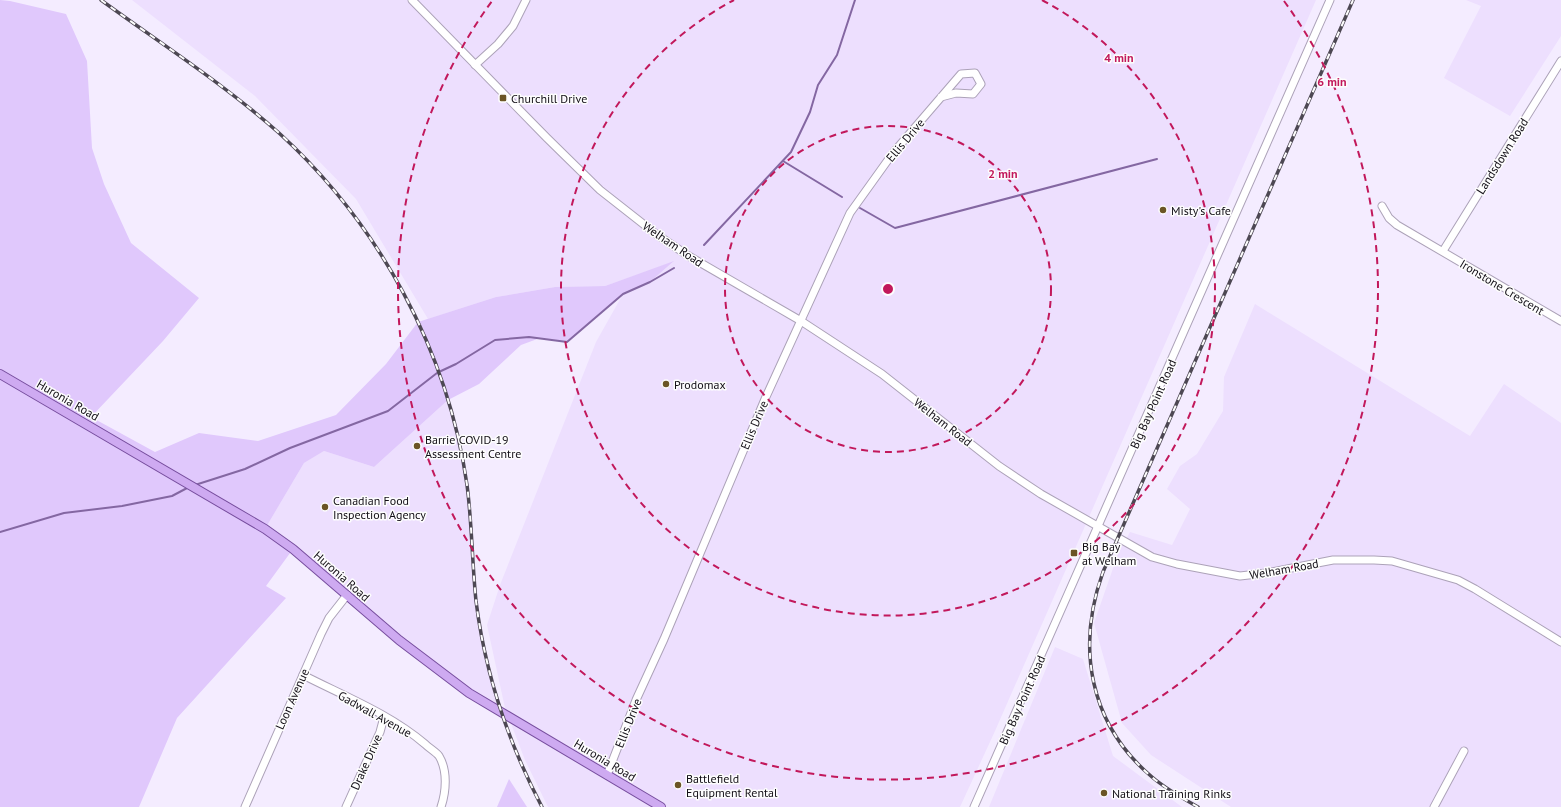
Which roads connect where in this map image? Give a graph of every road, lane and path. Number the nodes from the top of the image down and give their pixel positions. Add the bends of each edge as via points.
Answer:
1 (412, 0) edge
2 (526, 0) edge
3 (1330, 0) edge
4 (1560, 64) edge
5 (475, 65) junction
6 (941, 98) junction
7 (1382, 206) dead end
8 (1443, 251) junction
9 (801, 321) junction
10 (1561, 322) edge
11 (0, 374) edge
12 (1099, 526) junction
13 (347, 595) junction
14 (1561, 642) edge
15 (303, 675) junction
16 (384, 716) junction
17 (1464, 751) dead end
18 (607, 775) junction
19 (245, 807) edge
20 (346, 807) edge
21 (441, 807) edge
22 (661, 807) edge
23 (974, 807) edge
24 (1434, 807) edge

1 - 5 street, Welham Road
2 - 5 street via 513,26
3 - 12 street, Big Bay Point Road
4 - 8 street, Landsdown Road
5 - 9 street, Welham Road via 600,190 656,234 687,255
6 - 6 street, Ellis Drive via 956,93 973,94 981,84 975,73 961,74
6 - 9 street, Ellis Drive via 893,153 850,213
7 - 8 street, Ironstone Crescent via 1397,225
8 - 10 street, Ironstone Crescent
9 - 12 street, Welham Road via 882,374 999,466
9 - 18 street, Ellis Drive via 636,700
11 - 13 main road, Huronia Road via 265,529
12 - 14 street, Welham Road via 1152,557 1240,576 1333,560 1392,561 1458,580
12 - 23 street, Big Bay Point Road
13 - 15 street, Loon Avenue via 329,618
13 - 18 main road, Huronia Road via 399,640 469,693
15 - 16 street, Gadwall Avenue
15 - 19 street, Loon Avenue
16 - 20 street, Drake Drive via 380,732
16 - 21 street, Gadwall Avenue via 410,732 439,756 445,774 445,794
17 - 24 street
18 - 22 main road, Huronia Road

